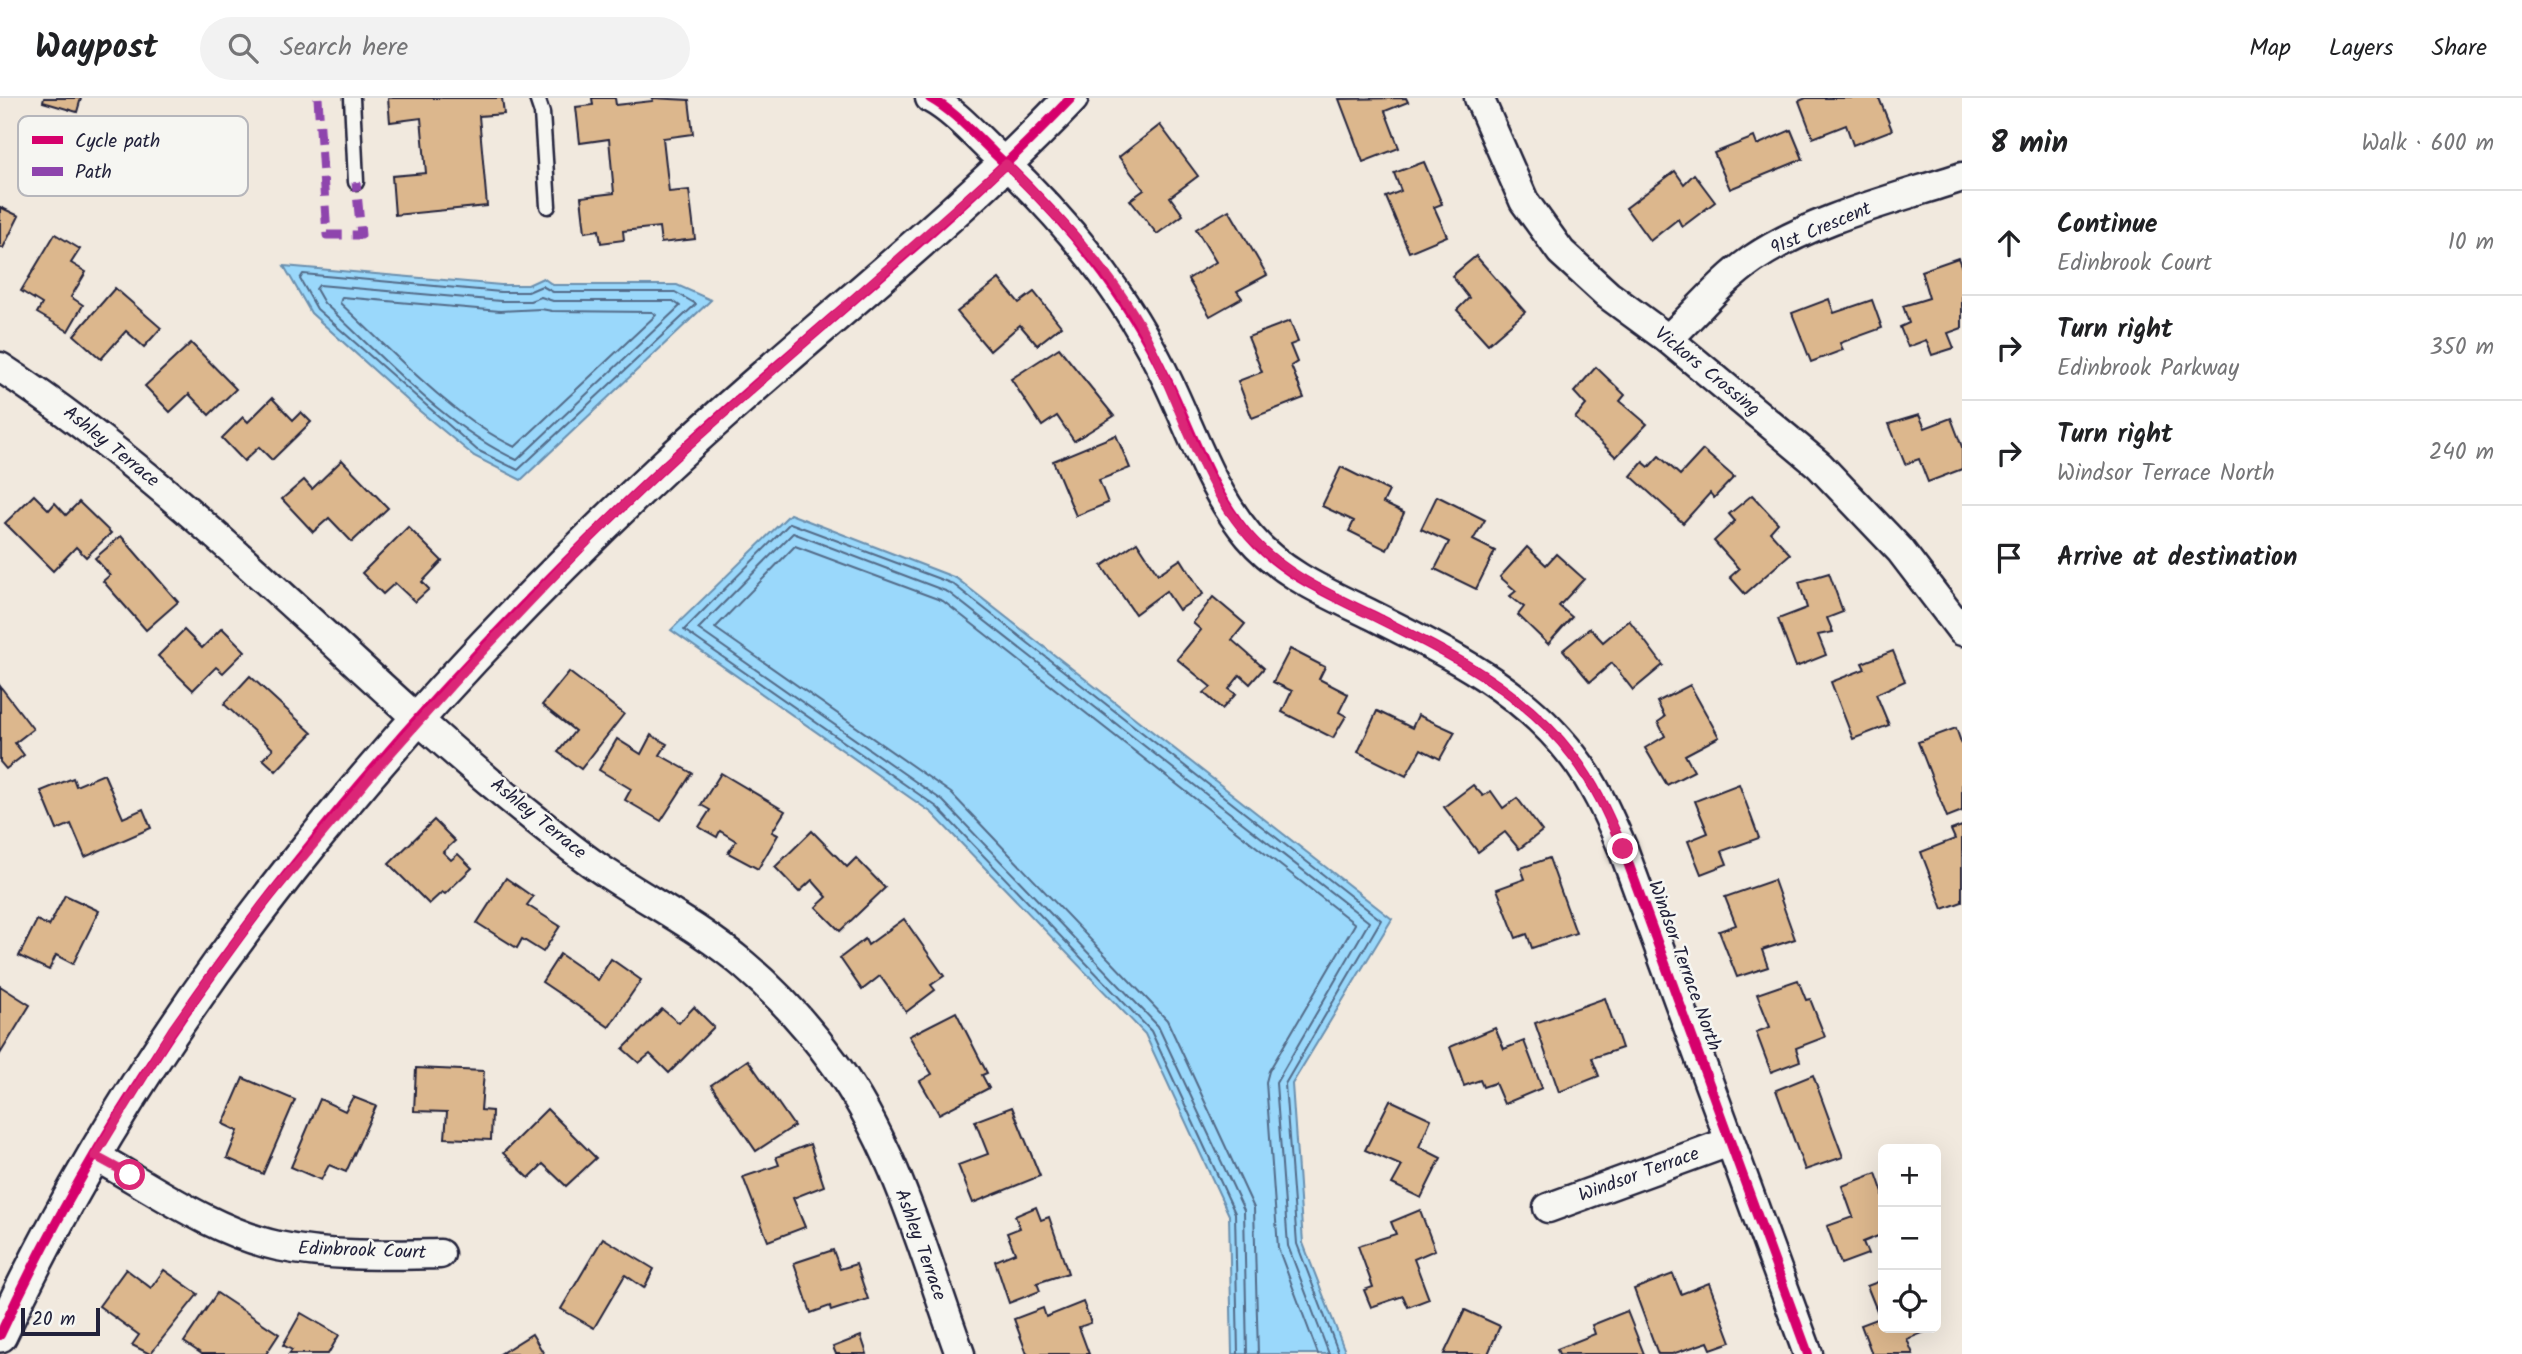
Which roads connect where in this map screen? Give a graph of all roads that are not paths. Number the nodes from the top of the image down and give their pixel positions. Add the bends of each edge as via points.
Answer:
1 (352, 98) edge
2 (537, 98) edge
3 (930, 98) edge
4 (1071, 98) edge
5 (1479, 98) edge
6 (1006, 164) junction
7 (1962, 177) edge
8 (356, 182) dead end
9 (548, 206) dead end
10 (1668, 339) junction
11 (0, 367) edge
12 (1962, 631) edge
13 (419, 720) junction
14 (1729, 1142) junction
15 (95, 1156) junction
16 (1548, 1208) dead end
17 (440, 1254) dead end
18 (0, 1335) edge
19 (960, 1354) edge
20 (1808, 1354) edge

1 - 8 lane
2 - 9 lane
3 - 6 street
4 - 6 street
5 - 10 street, Vickors Crossing via 1524,201 1561,252 1608,295
6 - 13 street via 668,463 592,536
6 - 14 street, Windsor Terrace North via 1112,281 1143,330 1219,492 1250,537 1282,567 1315,587 1495,682 1537,717 1573,756 1601,800 1623,849
7 - 10 street, 91st Crescent via 1844,217 1755,257 1722,283
10 - 12 street, Vickors Crossing via 1819,465 1900,550
11 - 13 street, Ashley Terrace via 68,411 136,465
13 - 15 street via 254,917 172,1030
13 - 19 street, Ashley Terrace via 533,818 743,964 792,1011 835,1064 872,1122
14 - 16 street, Windsor Terrace
14 - 20 street, Windsor Terrace North
15 - 17 street, Edinbrook Court via 236,1232 277,1246 324,1253
15 - 18 street

